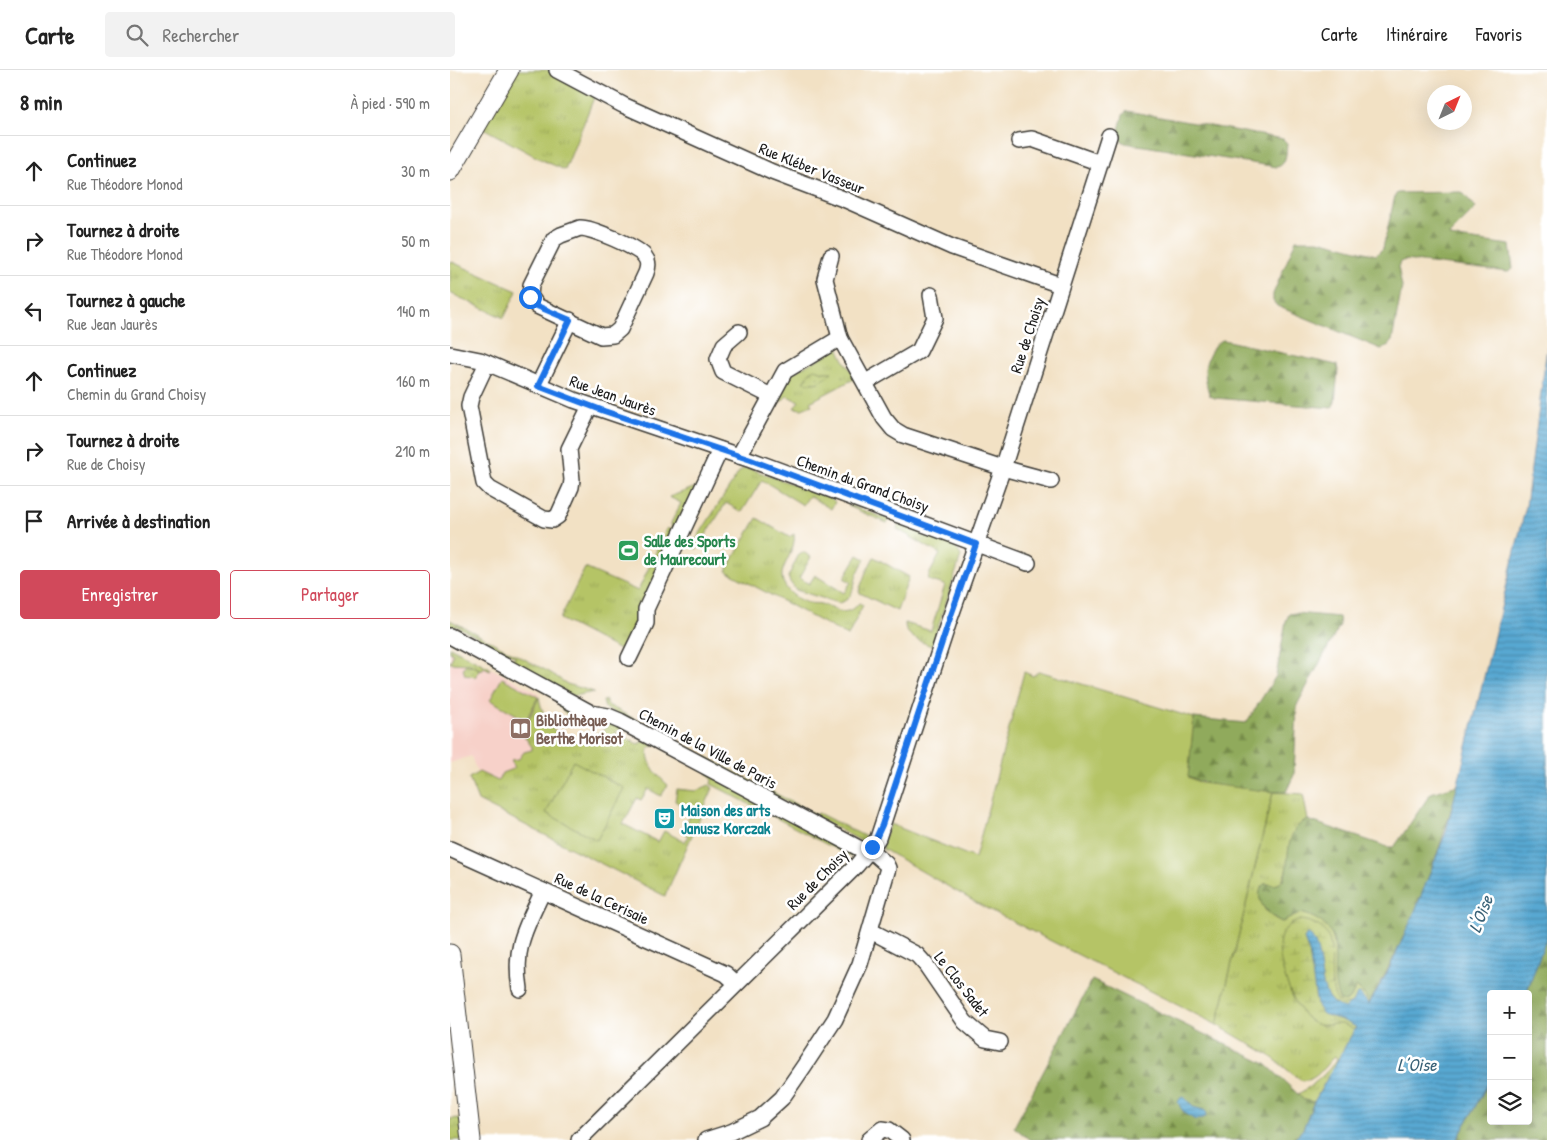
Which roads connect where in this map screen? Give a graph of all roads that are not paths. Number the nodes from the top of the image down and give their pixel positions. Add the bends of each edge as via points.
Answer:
1 (509, 70) edge
2 (557, 70) edge
3 (1109, 136) dead end
4 (1019, 141) dead end
5 (1100, 163) junction
6 (450, 171) edge
7 (831, 256) dead end
8 (1060, 285) junction
9 (931, 295) dead end
10 (570, 320) junction
11 (739, 332) dead end
12 (840, 338) junction
13 (450, 354) edge
14 (487, 363) junction
15 (866, 382) junction
16 (538, 386) junction
17 (771, 396) junction
18 (590, 406) junction
19 (720, 450) junction
20 (739, 456) junction
21 (1003, 468) junction
22 (1050, 481) dead end
23 (976, 544) junction
24 (1028, 563) dead end
25 (450, 636) edge
26 (629, 658) dead end
27 (450, 849) edge
28 (869, 851) junction
29 (543, 890) junction
30 (871, 931) junction
31 (450, 954) edge
32 (736, 983) junction
33 (520, 988) dead end
34 (1000, 1042) dead end
35 (742, 1134) edge
36 (471, 1140) edge
37 (579, 1140) edge
38 (706, 1140) edge
39 (869, 1140) edge
40 (902, 1140) edge

1 - 6 main road
2 - 8 street, Rue Kléber Vasseur via 615,101 772,172 846,200 952,247
3 - 5 street, Rue de Choisy
4 - 5 street via 1032,139
5 - 8 street, Rue de Choisy
7 - 12 street via 825,279
8 - 21 street, Rue de Choisy
9 - 15 street via 934,318 920,351
10 - 10 street via 605,337 616,334 646,273 648,264 644,256 587,228 554,239 530,296 537,306
10 - 16 street
11 - 17 street via 724,345 718,360 723,372
12 - 15 street
12 - 17 street via 788,368
13 - 14 street, Rue Jean Jaurès
14 - 16 street, Rue Jean Jaurès
14 - 18 street via 469,406 484,483 544,519 552,520 558,516 571,487 570,449
15 - 21 street via 893,429
16 - 18 street, Rue Jean Jaurès
17 - 20 street
18 - 19 street, Rue Jean Jaurès
19 - 20 street, Rue Jean Jaurès
19 - 26 street via 646,609 646,624
20 - 23 street, Chemin du Grand Choisy
21 - 22 street
21 - 23 street, Rue de Choisy
23 - 24 street
23 - 28 street, Rue de Choisy via 878,838
25 - 28 street, Chemin de la Ville de Paris via 591,713 620,721
27 - 29 street, Rue de la Cerisaie
28 - 30 street, Chemin de la Ville de Paris via 888,868
28 - 32 street, Rue de Choisy
29 - 32 street, Rue de la Cerisaie via 726,974
29 - 33 street via 522,936 518,964
30 - 34 street, Le Clos Sadet via 917,955 965,1022 985,1039
30 - 35 street via 835,1019 782,1098
31 - 36 main road
32 - 37 street, Rue de Choisy
35 - 38 street
39 - 40 street via 882,1129

